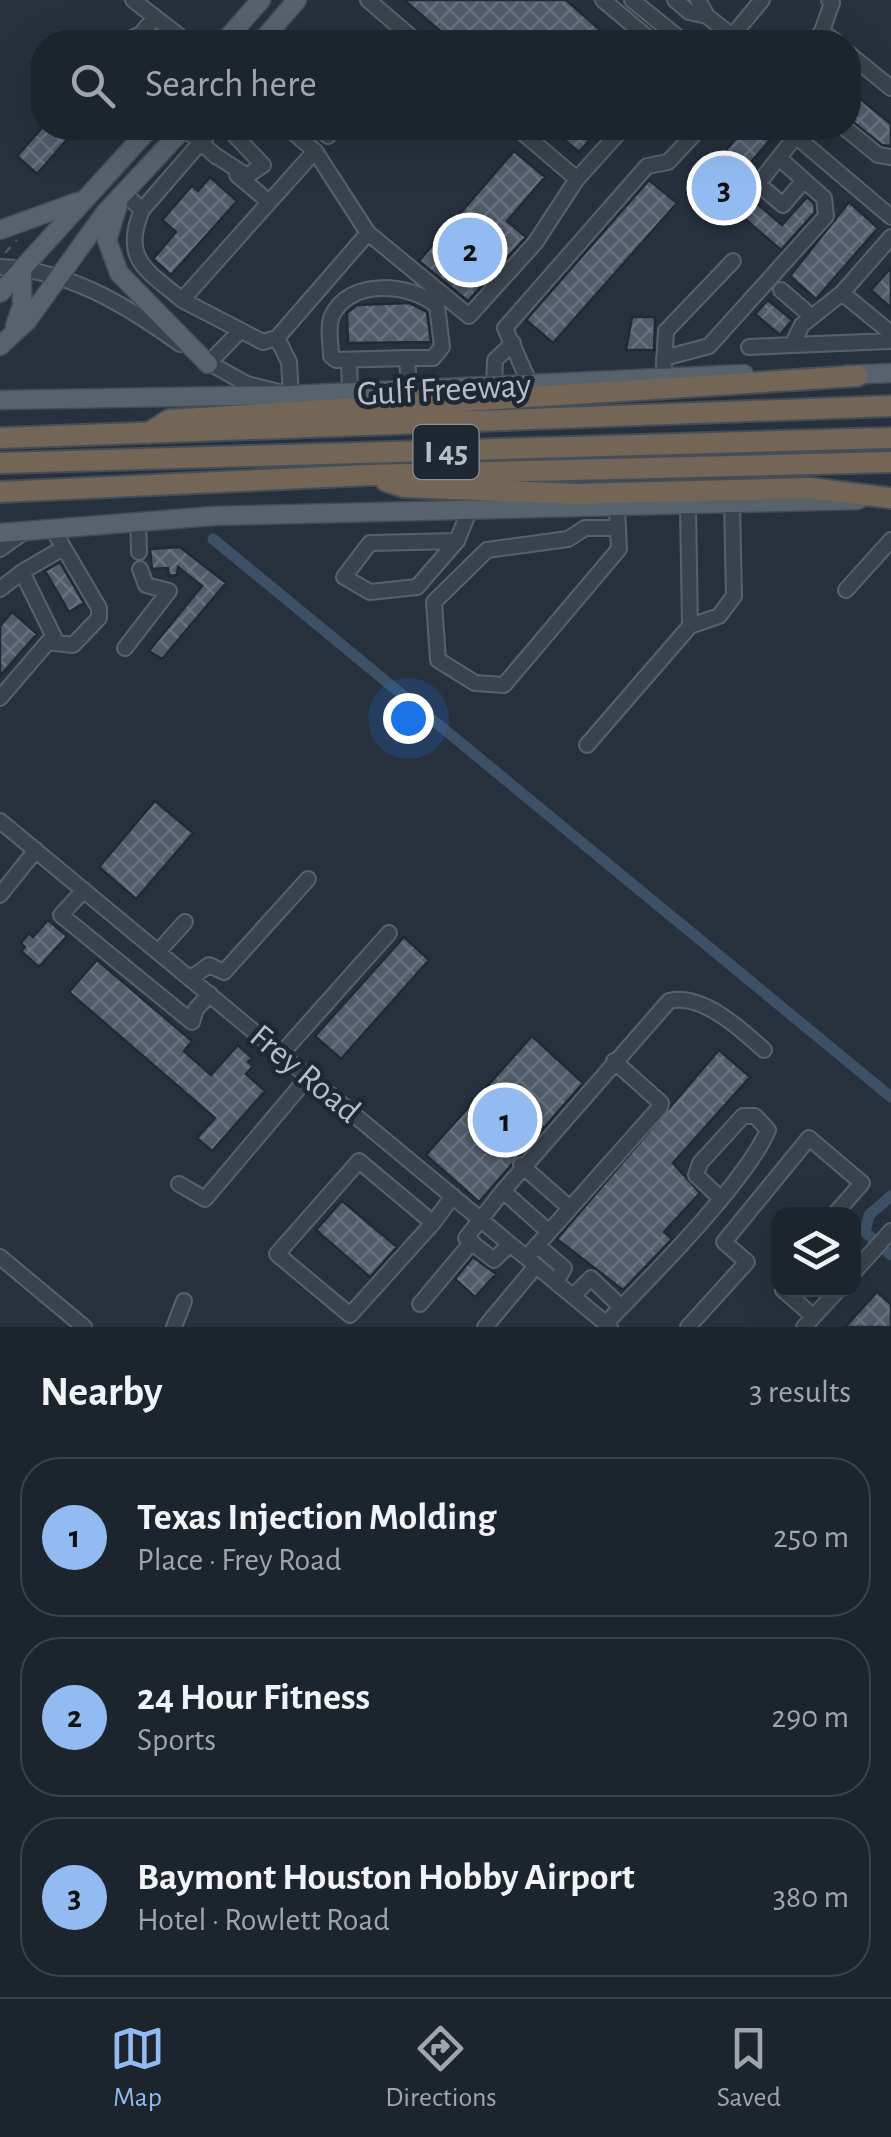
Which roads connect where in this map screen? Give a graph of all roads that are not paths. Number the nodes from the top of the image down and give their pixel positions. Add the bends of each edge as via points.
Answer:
1 (133, 0) edge
2 (262, 0) edge
3 (298, 0) edge
4 (368, 0) edge
5 (603, 0) edge
6 (631, 0) edge
7 (675, 0) edge
8 (698, 0) edge
9 (762, 0) edge
10 (832, 1) edge
11 (618, 12) junction
12 (707, 16) junction
13 (154, 17) junction
14 (144, 30) edge
15 (171, 30) edge
16 (235, 30) edge
17 (271, 30) edge
18 (403, 30) edge
19 (639, 30) edge
20 (669, 30) edge
21 (721, 30) edge
22 (737, 30) edge
23 (821, 30) edge
24 (861, 68) edge
25 (891, 88) edge
26 (133, 140) edge
27 (173, 140) edge
28 (197, 140) edge
29 (209, 140) edge
30 (242, 140) edge
31 (302, 140) edge
32 (531, 140) edge
33 (611, 140) edge
34 (689, 140) edge
35 (787, 140) edge
36 (800, 140) edge
37 (860, 140) edge
38 (206, 148) junction
39 (315, 151) junction
40 (891, 157) edge
41 (779, 158) junction
42 (577, 179) junction
43 (804, 180) junction
44 (124, 192) junction
45 (82, 200) junction
46 (269, 202) junction
47 (140, 216) junction
48 (891, 217) edge
49 (0, 230) edge
50 (368, 233) junction
51 (891, 236) edge
52 (11, 256) edge
53 (733, 261) dead end
54 (0, 266) edge
55 (57, 276) junction
56 (781, 290) dead end
57 (842, 292) junction
58 (0, 293) edge
59 (182, 300) junction
60 (812, 316) junction
61 (14, 328) junction
62 (240, 330) junction
63 (891, 337) edge
64 (277, 338) junction
65 (513, 343) junction
66 (0, 346) edge
67 (792, 346) junction
68 (750, 347) dead end
69 (407, 358) junction
70 (348, 360) junction
71 (208, 364) junction
72 (664, 368) junction
73 (891, 374) edge
74 (857, 376) junction
75 (529, 382) junction
76 (494, 384) junction
77 (409, 388) junction
78 (350, 391) junction
79 (291, 394) junction
80 (0, 400) edge
81 (891, 406) edge
82 (143, 436) junction
83 (0, 438) edge
84 (891, 438) edge
85 (891, 462) edge
86 (0, 463) edge
87 (370, 475) junction
88 (0, 492) edge
89 (891, 498) edge
90 (732, 505) junction
91 (688, 506) junction
92 (470, 510) junction
93 (618, 519) junction
94 (138, 521) junction
95 (52, 528) junction
96 (26, 530) junction
97 (0, 533) edge
98 (891, 540) edge
99 (456, 542) junction
100 (63, 548) junction
101 (0, 549) edge
102 (139, 552) dead end
103 (140, 569) dead end
104 (22, 572) junction
105 (0, 590) edge
106 (846, 590) dead end
107 (690, 626) junction
108 (57, 643) junction
109 (125, 648) dead end
110 (0, 698) edge
111 (588, 745) dead end
112 (2, 826) edge
113 (36, 850) junction
114 (308, 879) dead end
115 (84, 890) junction
116 (0, 894) edge
117 (186, 922) dead end
118 (389, 933) dead end
119 (158, 952) junction
120 (190, 978) junction
121 (210, 994) junction
122 (764, 1050) dead end
123 (282, 1053) junction
124 (614, 1061) junction
125 (309, 1076) junction
126 (521, 1165) junction
127 (179, 1184) dead end
128 (503, 1191) junction
129 (453, 1196) junction
130 (719, 1197) junction
131 (842, 1207) edge
132 (570, 1208) junction
133 (481, 1220) junction
134 (434, 1223) junction
135 (549, 1232) junction
136 (889, 1232) edge
137 (472, 1242) junction
138 (510, 1244) junction
139 (533, 1256) junction
140 (0, 1257) edge
141 (861, 1264) edge
142 (573, 1296) junction
143 (789, 1297) edge
144 (832, 1297) edge
145 (184, 1301) dead end
146 (420, 1304) dead end
147 (620, 1306) junction
148 (809, 1322) edge
149 (608, 1325) edge
150 (84, 1327) edge
151 (174, 1327) edge
152 (485, 1327) edge
153 (688, 1327) edge

1 - 13 street
2 - 16 main road
3 - 17 main road
4 - 18 street
5 - 11 street
6 - 11 street
6 - 20 street
7 - 12 street
8 - 12 street
9 - 22 street
10 - 23 street
11 - 19 street
12 - 21 street
13 - 14 street
13 - 15 street
24 - 25 street
26 - 45 main road
27 - 44 main road
28 - 38 street
29 - 38 street
30 - 38 street via 263,159 247,176
31 - 39 street
32 - 42 street
33 - 42 street
34 - 65 street via 668,162 647,166 505,328
35 - 41 street
36 - 48 street
37 - 40 street
38 - 46 street
38 - 47 street
39 - 46 street
39 - 50 street
41 - 43 street
41 - 43 street via 758,184 769,197 783,205
42 - 50 street via 535,243 470,316
43 - 72 street via 828,202 826,216 709,346
44 - 47 street
44 - 55 main road
44 - 71 main road via 110,222 110,255 119,273
45 - 49 main road
45 - 52 main road
46 - 59 street
47 - 59 street via 135,254
50 - 64 street
51 - 57 street
52 - 54 street
52 - 55 street
52 - 58 main road
52 - 61 main road via 22,306
53 - 72 street via 666,331
55 - 61 main road via 27,321
55 - 71 street via 125,306
56 - 60 street
57 - 60 street
57 - 63 street
59 - 62 street
60 - 67 street
61 - 66 main road
62 - 64 street via 263,342
62 - 71 street
63 - 67 street
64 - 79 street via 290,362
65 - 75 street
65 - 76 street via 495,360
67 - 68 street
69 - 70 street
69 - 70 street via 434,358 442,347 442,316 429,298 402,288 370,289 332,315 331,356
69 - 77 street
70 - 78 street
71 - 79 street via 248,384
72 - 74 main road
72 - 75 main road
73 - 74 main road
74 - 82 highway via 169,420
75 - 76 main road
76 - 77 main road
77 - 78 main road
78 - 79 main road
79 - 80 main road
81 - 82 highway, Gulf Freeway / I 45
82 - 83 highway, Gulf Freeway / I 45
84 - 86 highway, Gulf Freeway / I 45
85 - 87 highway, I 45
87 - 88 highway, I 45
87 - 89 highway via 404,488 576,494 809,488
89 - 90 main road
90 - 91 main road
90 - 107 street via 734,596 719,616
91 - 93 main road
91 - 107 street
92 - 93 main road
92 - 94 main road
92 - 99 street
93 - 93 street via 618,549 504,686 475,683 438,660 434,602 488,550 568,539
94 - 95 main road
94 - 102 street
95 - 96 main road
95 - 100 street
96 - 97 main road
96 - 101 street
98 - 106 street
99 - 99 street via 417,587 370,592 344,577 370,542
100 - 104 street
100 - 108 street via 100,608 99,618 73,645
103 - 109 street via 146,585 168,592
104 - 105 street
104 - 108 street
107 - 111 street
108 - 110 street via 48,642
112 - 113 street, Frey Road
113 - 115 street, Frey Road
113 - 116 street
114 - 120 street via 224,972 209,965
115 - 119 street, Frey Road
115 - 121 street via 61,916 192,1022
117 - 119 street
118 - 123 street
119 - 120 street, Frey Road
120 - 121 street, Frey Road
121 - 123 street, Frey Road
122 - 124 street via 726,1018 678,999 668,1001
123 - 125 street, Frey Road
124 - 126 street
124 - 132 street via 660,1107
125 - 127 street via 205,1200
125 - 129 street, Frey Road
126 - 128 street
126 - 132 street
128 - 133 street
128 - 135 street
129 - 133 street, Frey Road
129 - 134 street
130 - 130 street via 763,1143 768,1130 755,1116 742,1116 700,1163 696,1175
130 - 147 street
131 - 153 street via 862,1184 809,1138 724,1242 748,1262
132 - 135 street
133 - 137 street via 466,1238
133 - 138 street, Frey Road
134 - 134 street via 360,1161 277,1254 350,1315
135 - 139 street
136 - 141 street
137 - 138 street via 494,1260
137 - 146 street
138 - 139 street, Frey Road
139 - 142 street, Frey Road
139 - 152 street
140 - 150 street
142 - 147 street via 591,1278
142 - 149 street, Frey Road
143 - 148 street
144 - 148 street
145 - 151 street
147 - 149 street

